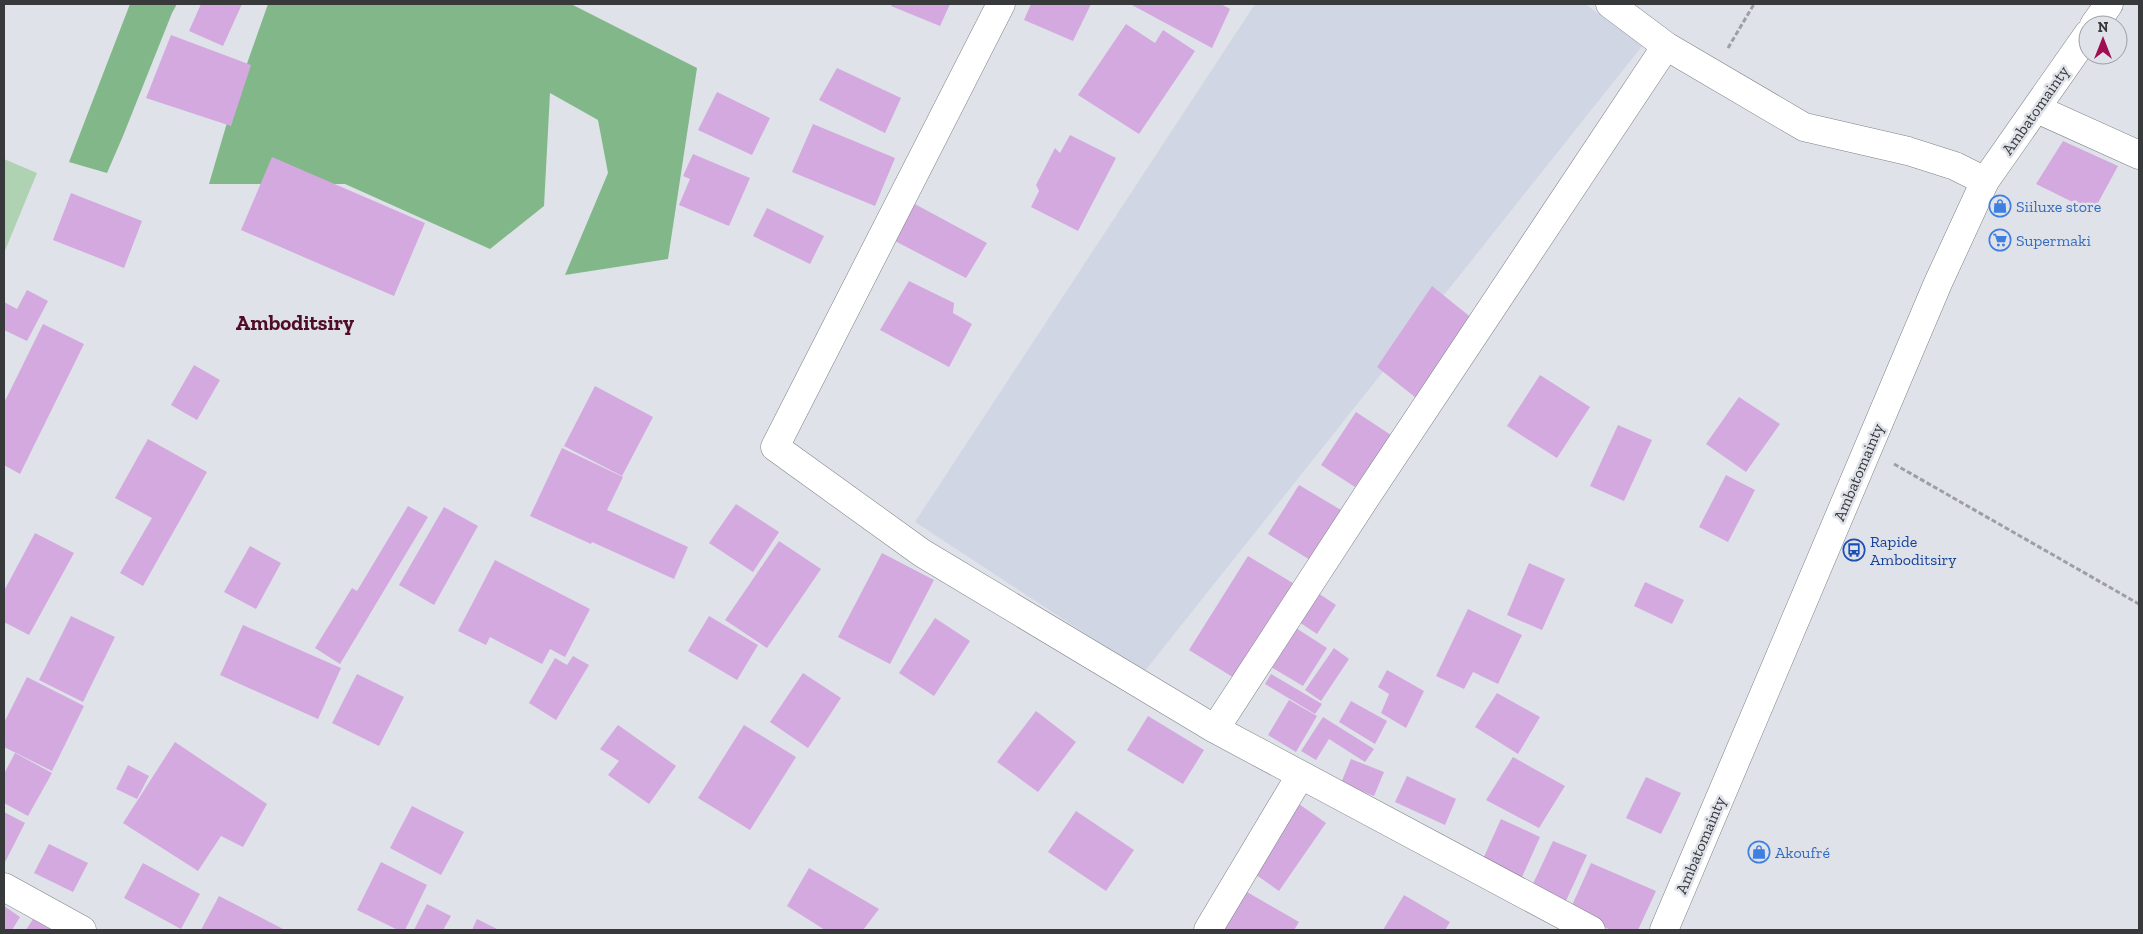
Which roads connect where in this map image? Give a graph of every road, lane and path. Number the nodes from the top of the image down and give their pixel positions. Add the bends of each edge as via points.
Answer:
1 (1001, 4) edge
2 (1610, 4) edge
3 (1754, 4) edge
4 (2109, 4) edge
5 (2101, 15) edge
6 (1666, 46) junction
7 (2078, 48) edge
8 (1713, 75) junction
9 (2036, 109) junction
10 (2139, 155) edge
11 (1985, 181) junction
12 (1868, 449) junction
13 (2139, 604) edge
14 (1215, 729) junction
15 (1300, 776) junction
16 (4, 887) edge
17 (82, 930) edge
18 (1208, 930) edge
19 (1591, 930) edge
20 (1664, 930) edge

1 - 14 street via 775,447 922,553
2 - 6 street
3 - 8 path
4 - 5 street
6 - 8 street
6 - 14 street
7 - 9 street, Ambatomainty
8 - 11 street via 1804,127 1908,151 1955,166
9 - 10 street
9 - 11 street, Ambatomainty
11 - 12 street, Ambatomainty
12 - 13 path
12 - 20 street, Ambatomainty
14 - 15 street
15 - 18 street
15 - 19 street
16 - 17 street

